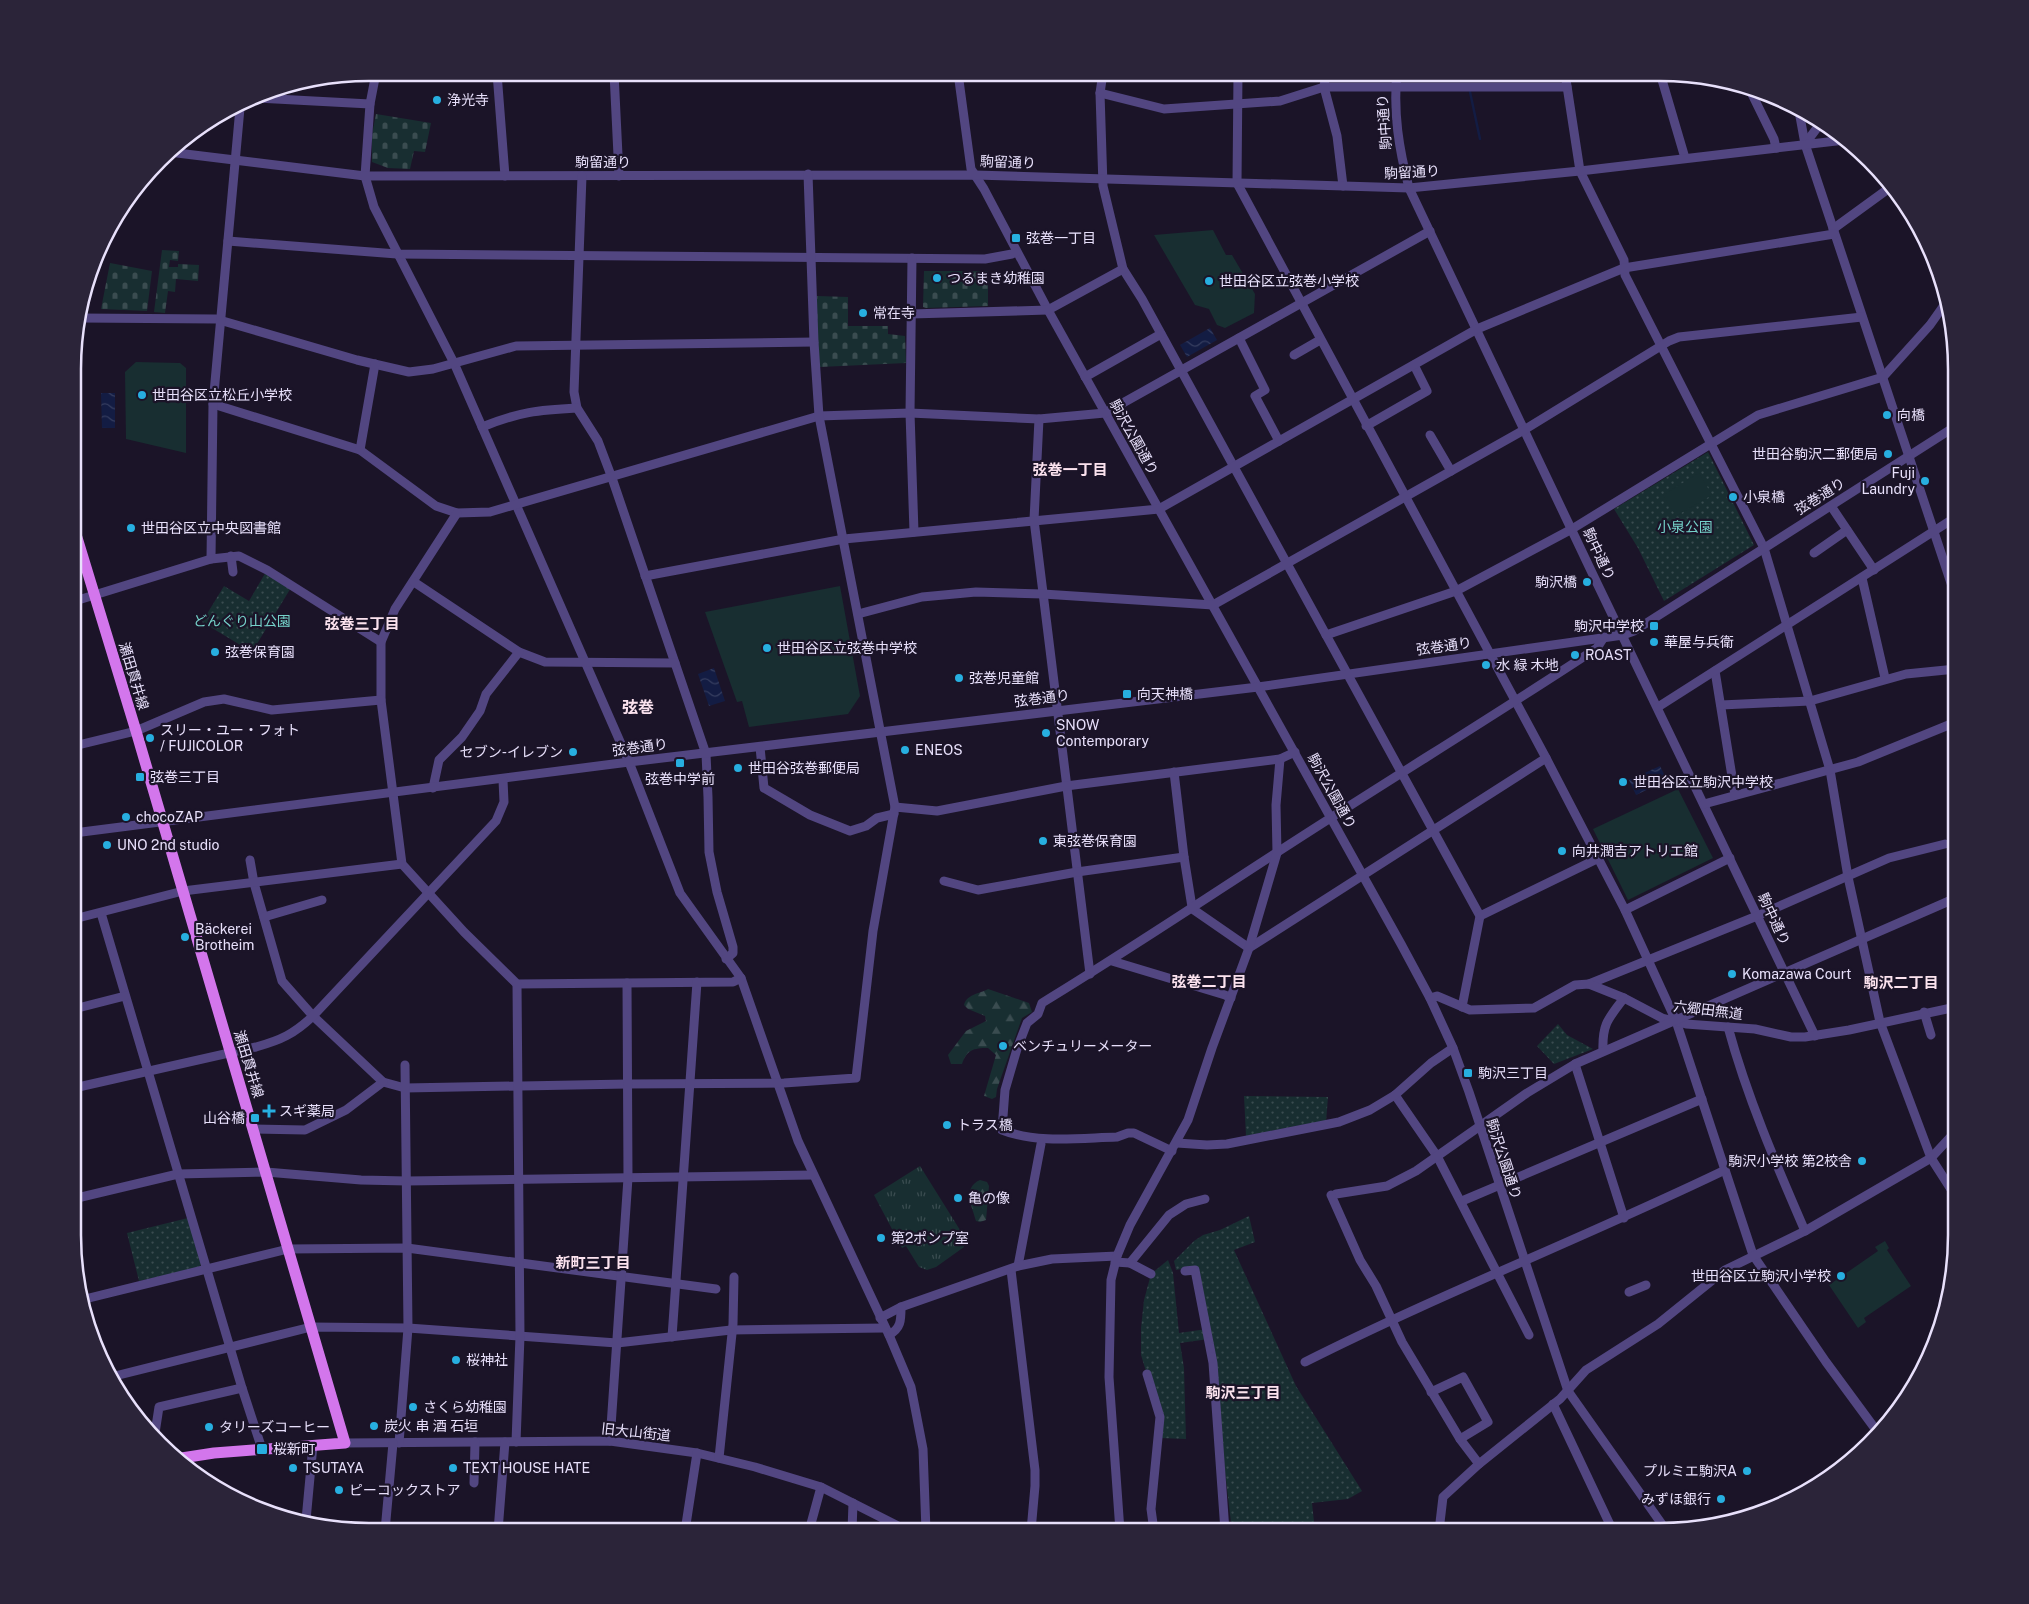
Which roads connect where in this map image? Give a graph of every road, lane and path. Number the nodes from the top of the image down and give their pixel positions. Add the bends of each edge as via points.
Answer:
1 (374, 81) edge
2 (498, 81) edge
3 (614, 81) edge
4 (959, 81) edge
5 (1102, 81) edge
6 (1238, 81) edge
7 (1325, 81) edge
8 (1396, 81) edge
9 (1566, 81) edge
10 (1662, 81) edge
11 (1567, 87) junction
12 (1324, 88) junction
13 (1395, 88) junction
14 (1100, 92) junction
15 (1754, 98) edge
16 (272, 99) edge
17 (370, 104) junction
18 (1238, 104) junction
19 (240, 112) edge
20 (1800, 118) edge
21 (1817, 128) edge
22 (1835, 141) edge
23 (1805, 144) junction
24 (1776, 148) junction
25 (179, 153) edge
26 (1685, 158) junction
27 (236, 160) junction
28 (1580, 171) junction
29 (808, 174) junction
30 (976, 175) junction
31 (365, 176) junction
32 (505, 176) junction
33 (582, 176) junction
34 (619, 176) junction
35 (1102, 179) junction
36 (1237, 184) junction
37 (1343, 186) junction
38 (1409, 188) junction
39 (1886, 191) edge
40 (1430, 231) junction
41 (1834, 231) junction
42 (228, 241) junction
43 (1016, 252) junction
44 (397, 254) junction
45 (579, 255) junction
46 (812, 257) junction
47 (912, 258) junction
48 (1624, 268) junction
49 (1123, 269) junction
50 (1301, 303) junction
51 (1048, 310) junction
52 (1941, 310) edge
53 (911, 314) junction
54 (1862, 317) junction
55 (86, 318) edge
56 (221, 319) junction
57 (1477, 330) junction
58 (1161, 334) junction
59 (1239, 338) junction
60 (1320, 340) junction
61 (814, 342) junction
62 (575, 345) junction
63 (1662, 346) junction
64 (1294, 355) dead end
65 (454, 363) junction
66 (375, 364) junction
67 (1414, 365) junction
68 (1181, 370) junction
69 (1085, 377) junction
70 (1883, 377) junction
71 (1353, 400) junction
72 (213, 404) junction
73 (577, 408) junction
74 (910, 412) junction
75 (1105, 413) junction
76 (819, 416) junction
77 (1040, 419) junction
78 (1366, 426) junction
79 (482, 427) junction
80 (1524, 430) junction
81 (1948, 431) edge
82 (1430, 435) dead end
83 (1279, 440) junction
84 (1711, 444) junction
85 (360, 450) junction
86 (1909, 457) junction
87 (1234, 466) junction
88 (1451, 471) junction
89 (612, 478) junction
90 (1405, 497) junction
91 (516, 504) junction
92 (1831, 506) junction
93 (1159, 509) junction
94 (457, 513) junction
95 (1034, 520) junction
96 (1948, 522) edge
97 (1572, 529) junction
98 (1847, 530) junction
99 (914, 532) junction
100 (1934, 532) junction
101 (844, 539) junction
102 (1764, 548) junction
103 (81, 551) edge
104 (1814, 553) dead end
105 (231, 556) junction
106 (211, 559) junction
107 (1286, 564) junction
108 (1874, 570) junction
109 (233, 572) dead end
110 (1948, 574) edge
111 (645, 576) junction
112 (1862, 578) junction
113 (414, 582) junction
114 (1456, 591) junction
115 (1043, 594) junction
116 (94, 595) junction
117 (81, 599) edge
118 (1213, 605) junction
119 (858, 614) junction
120 (1787, 625) junction
121 (1326, 635) junction
122 (1623, 635) junction
123 (1604, 637) junction
124 (381, 642) junction
125 (519, 652) junction
126 (1490, 654) junction
127 (585, 663) junction
128 (675, 664) junction
129 (1948, 670) edge
130 (1715, 671) junction
131 (1347, 673) junction
132 (1885, 678) junction
133 (1258, 687) junction
134 (381, 700) junction
135 (1516, 701) junction
136 (1810, 701) junction
137 (1721, 705) junction
138 (1658, 707) junction
139 (1056, 710) junction
140 (1948, 725) edge
141 (136, 731) junction
142 (880, 732) junction
143 (81, 744) edge
144 (760, 748) junction
145 (1295, 752) junction
146 (706, 754) junction
147 (1546, 758) junction
148 (1280, 759) junction
149 (629, 762) junction
150 (1830, 770) junction
151 (1174, 772) junction
152 (1401, 774) junction
153 (503, 780) junction
154 (1066, 786) junction
155 (433, 788) junction
156 (393, 793) junction
157 (1735, 795) junction
158 (1704, 804) junction
159 (894, 811) junction
160 (1331, 818) junction
161 (162, 822) junction
162 (1432, 830) junction
163 (81, 832) edge
164 (1945, 844) dead end
165 (1276, 853) junction
166 (1184, 857) junction
167 (1599, 858) junction
168 (1730, 858) junction
169 (250, 860) dead end
170 (402, 864) junction
171 (1077, 872) junction
172 (1363, 876) junction
173 (1848, 877) junction
174 (944, 881) dead end
175 (254, 883) junction
176 (183, 891) junction
177 (429, 892) junction
178 (322, 900) dead end
179 (1948, 901) edge
180 (1192, 907) junction
181 (1625, 910) junction
182 (101, 913) junction
183 (1480, 916) junction
184 (1757, 916) junction
185 (81, 917) edge
186 (264, 917) junction
187 (1862, 939) junction
188 (1249, 948) junction
189 (726, 959) junction
190 (1112, 960) junction
191 (1648, 960) junction
192 (1784, 973) junction
193 (1090, 974) junction
194 (741, 978) junction
195 (697, 982) junction
196 (627, 983) junction
197 (517, 984) junction
198 (1588, 984) junction
199 (125, 996) junction
200 (1231, 998) junction
201 (1430, 998) junction
202 (1624, 998) junction
203 (81, 1007) edge
204 (1462, 1007) junction
205 (1948, 1008) edge
206 (1924, 1012) junction
207 (313, 1016) junction
208 (1676, 1020) junction
209 (1880, 1022) junction
210 (1728, 1027) junction
211 (1931, 1035) dead end
212 (1815, 1036) junction
213 (1453, 1048) junction
214 (1603, 1051) junction
215 (230, 1054) junction
216 (1575, 1064) junction
217 (405, 1065) dead end
218 (148, 1072) junction
219 (383, 1082) junction
220 (690, 1083) junction
221 (777, 1083) junction
222 (627, 1084) junction
223 (81, 1086) edge
224 (517, 1086) junction
225 (405, 1088) junction
226 (1395, 1095) junction
227 (1702, 1099) junction
228 (1479, 1125) junction
229 (253, 1128) junction
230 (1948, 1139) edge
231 (1177, 1143) junction
232 (1601, 1143) junction
233 (1041, 1144) dead end
234 (1172, 1151) junction
235 (1437, 1156) junction
236 (1931, 1158) junction
237 (1725, 1170) junction
238 (266, 1172) junction
239 (178, 1174) junction
240 (813, 1175) junction
241 (628, 1178) junction
242 (684, 1178) junction
243 (519, 1179) junction
244 (407, 1181) junction
245 (1498, 1185) junction
246 (1948, 1185) edge
247 (81, 1198) edge
248 (1206, 1199) dead end
249 (1462, 1201) junction
250 (1624, 1218) junction
251 (1804, 1231) junction
252 (407, 1248) junction
253 (288, 1249) junction
254 (1753, 1255) junction
255 (1116, 1259) junction
256 (1524, 1262) junction
257 (519, 1263) junction
258 (1130, 1263) junction
259 (1014, 1268) junction
260 (207, 1269) junction
261 (1185, 1271) dead end
262 (1151, 1274) dead end
263 (1498, 1274) junction
264 (621, 1276) junction
265 (734, 1277) dead end
266 (677, 1283) junction
267 (1646, 1286) dead end
268 (716, 1289) dead end
269 (1629, 1292) dead end
270 (89, 1298) edge
271 (901, 1307) junction
272 (880, 1318) junction
273 (1392, 1320) junction
274 (311, 1327) junction
275 (408, 1328) junction
276 (731, 1330) junction
277 (886, 1332) junction
278 (1529, 1335) dead end
279 (520, 1336) junction
280 (672, 1337) junction
281 (617, 1342) junction
282 (230, 1348) junction
283 (1305, 1362) dead end
284 (1147, 1374) dead end
285 (118, 1375) edge
286 (242, 1388) junction
287 (1568, 1391) junction
288 (1432, 1392) junction
289 (1553, 1404) junction
290 (1874, 1427) edge
291 (156, 1428) edge
292 (1460, 1439) junction
293 (610, 1441) junction
294 (475, 1442) junction
295 (505, 1442) junction
296 (516, 1442) junction
297 (345, 1443) junction
298 (396, 1443) junction
299 (313, 1445) junction
300 (262, 1449) junction
301 (697, 1453) junction
302 (186, 1457) edge
303 (719, 1458) junction
304 (1479, 1464) junction
305 (474, 1483) dead end
306 (821, 1487) junction
307 (853, 1503) junction
308 (306, 1516) edge
309 (386, 1523) edge
310 (499, 1523) edge
311 (686, 1523) edge
312 (811, 1523) edge
313 (852, 1523) edge
314 (892, 1523) edge
315 (926, 1523) edge
316 (1032, 1523) edge
317 (1119, 1523) edge
318 (1153, 1523) edge
319 (1224, 1523) edge
320 (1440, 1523) edge
321 (1609, 1523) edge
322 (1661, 1523) edge

1 - 17 street
2 - 32 street
3 - 34 street
4 - 30 street, 駒沢公園通り via 969,163
5 - 14 street
6 - 18 street
7 - 12 street
8 - 13 street, 駒中通り
9 - 11 street
10 - 26 street
11 - 13 street
11 - 28 street
12 - 13 street
12 - 18 street via 1280,101
12 - 37 street via 1337,136
13 - 38 street, 駒中通り via 1398,144
14 - 18 street via 1164,109
14 - 35 street
15 - 24 street
16 - 17 street
17 - 31 street
18 - 36 street
19 - 27 street
20 - 23 street
21 - 23 street
22 - 23 street, 駒留通り
23 - 24 street, 駒留通り
23 - 41 street
24 - 26 street, 駒留通り
25 - 27 street, 駒留通り
26 - 28 street, 駒留通り
27 - 31 street, 駒留通り
27 - 42 street
28 - 38 street, 駒留通り
28 - 48 street via 1624,260
29 - 30 street, 駒留通り
29 - 34 street, 駒留通り
29 - 46 street
30 - 35 street, 駒留通り
30 - 43 street, 駒沢公園通り
31 - 32 street, 駒留通り
31 - 44 street via 374,207
32 - 33 street, 駒留通り
33 - 34 street, 駒留通り
33 - 45 street
35 - 36 street, 駒留通り
35 - 49 street
36 - 37 street, 駒留通り
36 - 50 street
37 - 38 street, 駒留通り
38 - 40 street, 駒中通り
39 - 41 street
40 - 50 street
40 - 57 street, 駒中通り
41 - 48 street
41 - 54 street
42 - 44 street
42 - 56 street
43 - 47 street via 985,259
43 - 51 street, 駒沢公園通り
44 - 45 street
44 - 65 street
45 - 46 street
45 - 62 street
46 - 47 street
46 - 61 street
47 - 53 street
48 - 57 street
48 - 63 street
49 - 51 street
49 - 58 street
50 - 59 street
50 - 60 street
51 - 53 street
51 - 69 street, 駒沢公園通り
52 - 70 street
53 - 74 street
54 - 63 street via 1679,337
54 - 70 street
55 - 56 street
56 - 66 street
56 - 72 street
57 - 67 street
57 - 80 street, 駒中通り
58 - 68 street
58 - 69 street
59 - 68 street
59 - 83 street via 1265,390 1255,396
60 - 64 street
60 - 71 street
61 - 62 street
61 - 76 street
62 - 65 street via 516,346
62 - 73 street
63 - 80 street
63 - 84 street
65 - 66 street via 409,372
65 - 79 street
66 - 85 street
67 - 71 street
67 - 78 street via 1427,391
68 - 75 street
68 - 87 street
69 - 75 street, 駒沢公園通り
70 - 84 street via 1758,414
70 - 86 street
71 - 78 street
71 - 83 street
72 - 85 street
72 - 106 street
73 - 79 street via 531,411
73 - 89 street via 598,441
74 - 76 street
74 - 77 street
74 - 99 street
75 - 77 street
75 - 93 street, 駒沢公園通り
76 - 89 street
76 - 101 street
77 - 95 street
78 - 90 street
79 - 91 street
80 - 88 street
80 - 97 street, 駒中通り
81 - 86 street, 弦巻通り
82 - 88 street
83 - 87 street
84 - 97 street
84 - 102 street
85 - 94 street via 436,506
86 - 92 street, 弦巻通り
86 - 100 street
87 - 93 street
87 - 107 street
88 - 90 street
89 - 91 street
89 - 111 street
90 - 107 street
90 - 114 street
91 - 94 street via 490,512
91 - 127 street
92 - 98 street
92 - 102 street, 弦巻通り
93 - 95 street
93 - 118 street, 駒沢公園通り
94 - 113 street
95 - 99 street
95 - 115 street
96 - 100 street
97 - 114 street
97 - 122 street, 駒中通り
98 - 104 street
98 - 108 street
99 - 101 street
100 - 108 street
100 - 110 street
101 - 111 street
101 - 119 street
102 - 120 street
102 - 122 street, 弦巻通り
103 - 116 main road, 瀬田貫井線
105 - 106 street
105 - 109 street
105 - 124 street via 239,556 267,570
106 - 116 street
107 - 118 street
107 - 121 street
108 - 112 street
111 - 128 street
112 - 120 street
112 - 132 street
113 - 124 street via 394,609
113 - 125 street
114 - 121 street
114 - 126 street
115 - 118 street
115 - 119 street via 976,592 922,597
115 - 139 street
116 - 117 street
116 - 141 main road, 瀬田貫井線
118 - 133 street, 駒沢公園通り
119 - 142 street
120 - 130 street
120 - 136 street
121 - 131 street
122 - 123 street, 弦巻通り
122 - 138 street, 駒中通り
123 - 126 street, 弦巻通り
123 - 135 street via 1597,648
124 - 134 street
125 - 127 street via 545,662
125 - 155 street via 486,694 480,711 462,737 440,760
126 - 131 street, 弦巻通り
126 - 135 street
127 - 128 street
127 - 149 street
128 - 146 street
129 - 132 street
130 - 137 street
130 - 138 street
131 - 133 street, 弦巻通り
131 - 152 street
132 - 136 street
133 - 139 street, 弦巻通り
133 - 145 street, 駒沢公園通り
134 - 141 street via 272,710 224,699 204,702
134 - 156 street
135 - 147 street
135 - 152 street
136 - 137 street
136 - 150 street
137 - 157 street
138 - 158 street, 駒中通り
139 - 142 street, 弦巻通り
139 - 154 street
140 - 150 street via 1883,753
141 - 143 street
141 - 161 main road, 瀬田貫井線
142 - 144 street, 弦巻通り
142 - 159 street
144 - 146 street, 弦巻通り
144 - 159 street via 764,788 810,815 850,831
145 - 148 street
145 - 160 street, 駒沢公園通り
146 - 149 street, 弦巻通り
146 - 189 street via 709,852 733,947 733,953
147 - 162 street
147 - 167 street
148 - 151 street
148 - 165 street
149 - 153 street, 弦巻通り
149 - 189 street via 680,893
150 - 157 street
150 - 173 street
151 - 154 street
151 - 166 street
152 - 160 street
152 - 162 street
153 - 155 street, 弦巻通り
153 - 177 street via 504,802 496,821
154 - 159 street via 937,811
154 - 171 street
155 - 156 street, 弦巻通り
156 - 161 street, 弦巻通り
156 - 170 street
157 - 158 street
158 - 168 street, 駒中通り
159 - 221 street via 871,940 856,1078
160 - 165 street
160 - 172 street, 駒沢公園通り
161 - 163 street, 弦巻通り
161 - 176 main road, 瀬田貫井線
162 - 172 street
162 - 183 street
164 - 173 street via 1889,858
165 - 180 street
165 - 188 street
166 - 171 street
166 - 180 street
167 - 181 street
167 - 183 street
168 - 181 street
168 - 184 street, 駒中通り
169 - 175 street
170 - 175 street
170 - 177 street
171 - 174 street via 978,890
171 - 193 street
172 - 188 street
172 - 201 street, 駒沢公園通り
173 - 184 street
173 - 187 street
175 - 176 street
175 - 186 street
176 - 182 street
176 - 215 main road, 瀬田貫井線
177 - 197 street
177 - 207 street
178 - 186 street
179 - 187 street
180 - 188 street
180 - 190 street
181 - 191 street
182 - 185 street
182 - 199 street
183 - 204 street
184 - 191 street
184 - 192 street, 駒中通り
186 - 207 street via 282,980
187 - 192 street
187 - 209 street
188 - 200 street
189 - 194 street
190 - 193 street
190 - 200 street
191 - 198 street
191 - 208 street
192 - 208 street
192 - 212 street, 駒中通り
193 - 234 street via 1042,1003 1038,1014 1027,1023 1005,1090 1002,1130 1017,1136 1044,1138 1117,1137 1128,1132
194 - 195 street via 733,982
194 - 221 street
195 - 196 street
195 - 220 street
196 - 197 street
196 - 222 street
197 - 224 street
198 - 202 street, 六郷田無道
198 - 204 street via 1575,985 1534,1008 1470,1010
199 - 203 street
199 - 218 street
200 - 231 street
201 - 204 street via 1437,996
201 - 213 street, 駒沢公園通り
202 - 208 street, 六郷田無道 via 1662,1018
202 - 214 street via 1606,1022
205 - 206 street, 六郷田無道
206 - 209 street, 六郷田無道
206 - 211 street
207 - 215 street via 282,1040
207 - 219 street
208 - 210 street, 六郷田無道 via 1686,1024
208 - 214 street
208 - 227 street
209 - 212 street, 六郷田無道
209 - 236 street
210 - 212 street, 六郷田無道 via 1791,1037
210 - 251 street via 1770,1150
213 - 226 street
213 - 228 street, 駒沢公園通り
214 - 216 street
215 - 218 street
215 - 229 main road, 瀬田貫井線
216 - 228 street
216 - 232 street
217 - 225 street
218 - 223 street
218 - 239 street
219 - 225 street
219 - 229 street via 346,1110 305,1130
220 - 221 street
220 - 222 street
220 - 242 street
221 - 240 street
222 - 224 street
222 - 241 street
224 - 225 street
224 - 243 street
225 - 244 street
226 - 231 street via 1370,1110 1334,1123 1227,1144
226 - 235 street
227 - 232 street
227 - 237 street
228 - 235 street
228 - 245 street, 駒沢公園通り
229 - 238 main road, 瀬田貫井線
230 - 236 street
231 - 234 street
232 - 245 street
232 - 250 street
233 - 259 street
234 - 255 street via 1130,1225
235 - 249 street
235 - 273 street via 1387,1186 1334,1194 1360,1260
236 - 246 street
236 - 251 street
237 - 250 street
237 - 254 street
238 - 239 street
238 - 244 street
238 - 253 main road, 瀬田貫井線
239 - 247 street
239 - 260 street
240 - 242 street
240 - 272 street
241 - 242 street
241 - 243 street
241 - 264 street
242 - 266 street
243 - 244 street
243 - 257 street
244 - 252 street
245 - 249 street
245 - 256 street, 駒沢公園通り
248 - 258 street via 1186,1204 1169,1215
249 - 263 street
250 - 256 street
251 - 254 street
252 - 253 street
252 - 257 street
252 - 275 street
253 - 260 street
253 - 274 main road, 瀬田貫井線
254 - 287 street via 1725,1270 1658,1324 1586,1370
254 - 290 street
255 - 258 street
255 - 259 street via 1052,1259
255 - 317 street via 1111,1280 1109,1378
256 - 263 street
256 - 287 street, 駒沢公園通り
257 - 264 street
257 - 279 street
258 - 262 street
259 - 271 street
259 - 316 street via 1034,1470
260 - 270 street
260 - 282 street
261 - 319 street via 1195,1270 1214,1363
263 - 273 street
263 - 278 street
264 - 266 street
264 - 281 street
265 - 276 street
266 - 268 street
266 - 280 street
267 - 269 street
271 - 272 street
271 - 277 street via 898,1330
272 - 277 street
273 - 283 street
273 - 288 street
274 - 275 street
274 - 282 street
274 - 297 main road, 瀬田貫井線
275 - 279 street
275 - 298 street
276 - 277 street
276 - 280 street
276 - 303 street
277 - 315 street via 911,1387 920,1425 924,1449
279 - 281 street
279 - 296 street
280 - 281 street
281 - 293 street
282 - 285 street
282 - 286 street
284 - 318 street via 1160,1417 1151,1509
286 - 291 street via 159,1408
286 - 300 street
287 - 289 street
287 - 322 street, 駒沢公園通り
288 - 292 street
288 - 292 street via 1463,1376 1488,1422
289 - 304 street
289 - 321 street
292 - 304 street
293 - 296 street, 旧大山街道
293 - 301 street, 旧大山街道
294 - 295 street, 旧大山街道
294 - 298 street, 旧大山街道
294 - 305 street
295 - 296 street, 旧大山街道
295 - 310 street
297 - 298 street, 旧大山街道
297 - 299 main road
298 - 309 street
299 - 300 main road
299 - 308 street
300 - 302 main road
301 - 303 street, 旧大山街道
301 - 311 street
303 - 306 street, 旧大山街道
304 - 320 street via 1443,1497
306 - 307 street, 旧大山街道
306 - 312 street
307 - 313 street
307 - 314 street, 旧大山街道

